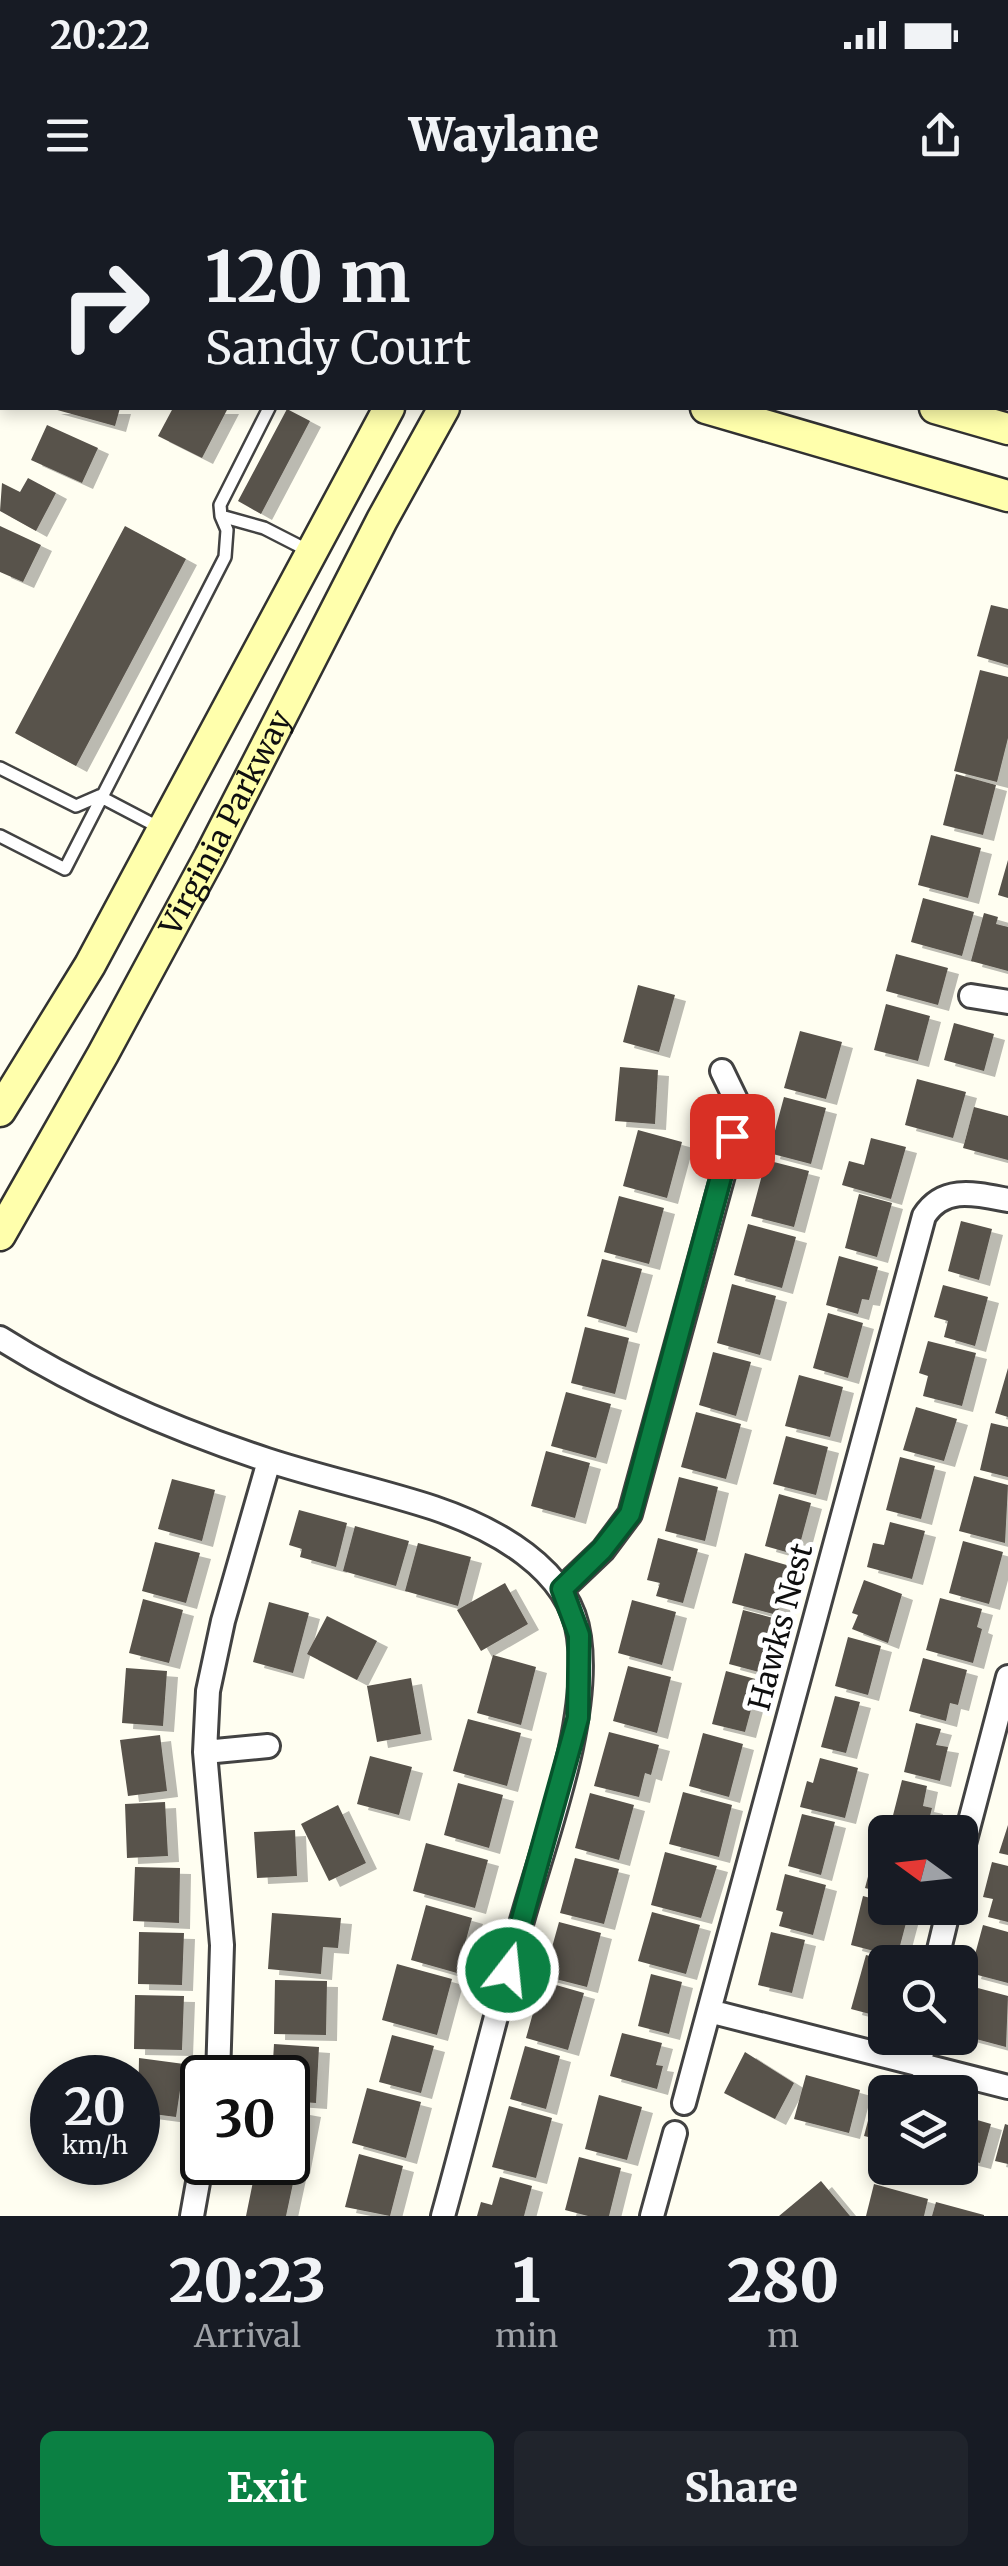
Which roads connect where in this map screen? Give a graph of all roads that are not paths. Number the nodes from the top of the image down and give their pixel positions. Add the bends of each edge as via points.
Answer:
1 (268, 410) edge
2 (388, 410) edge
3 (443, 410) edge
4 (713, 410) edge
5 (942, 410) edge
6 (1008, 429) edge
7 (1008, 496) edge
8 (221, 516) junction
9 (310, 552) junction
10 (0, 768) edge
11 (99, 796) junction
12 (162, 829) junction
13 (0, 836) edge
14 (210, 856) junction
15 (971, 996) dead end
16 (1008, 1002) edge
17 (722, 1071) dead end
18 (0, 1111) edge
19 (1008, 1200) edge
20 (0, 1235) edge
21 (0, 1338) edge
22 (269, 1461) junction
23 (562, 1589) junction
24 (1008, 1677) edge
25 (268, 1746) dead end
26 (205, 1752) junction
27 (972, 1815) edge
28 (708, 2011) junction
29 (219, 2055) edge
30 (922, 2055) edge
31 (920, 2066) junction
32 (1008, 2087) edge
33 (684, 2103) dead end
34 (675, 2133) dead end
35 (198, 2185) edge
36 (192, 2216) edge
37 (443, 2216) edge
38 (652, 2216) edge

1 - 8 lane via 220,504
2 - 9 main road, Virginia Parkway
3 - 14 main road, Virginia Parkway
4 - 7 main road
5 - 6 main road
8 - 9 lane
8 - 11 lane via 225,558
9 - 12 main road, Virginia Parkway
10 - 11 lane via 76,806
11 - 12 lane
11 - 13 lane via 64,870
12 - 14 main road
12 - 18 main road, Virginia Parkway
14 - 20 main road, Virginia Parkway
15 - 16 street
17 - 23 street via 738,1104 725,1168 630,1514
19 - 28 street, Hawks Nest via 947,1194 932,1205 914,1248
21 - 22 street via 122,1406
22 - 23 street via 437,1509 503,1539
22 - 26 street via 212,1673
23 - 37 street via 579,1635 578,1718
24 - 27 street
25 - 26 street
26 - 29 street via 222,1944
28 - 31 street
28 - 33 street, Hawks Nest
30 - 31 street
31 - 32 street
34 - 38 street
35 - 36 street

